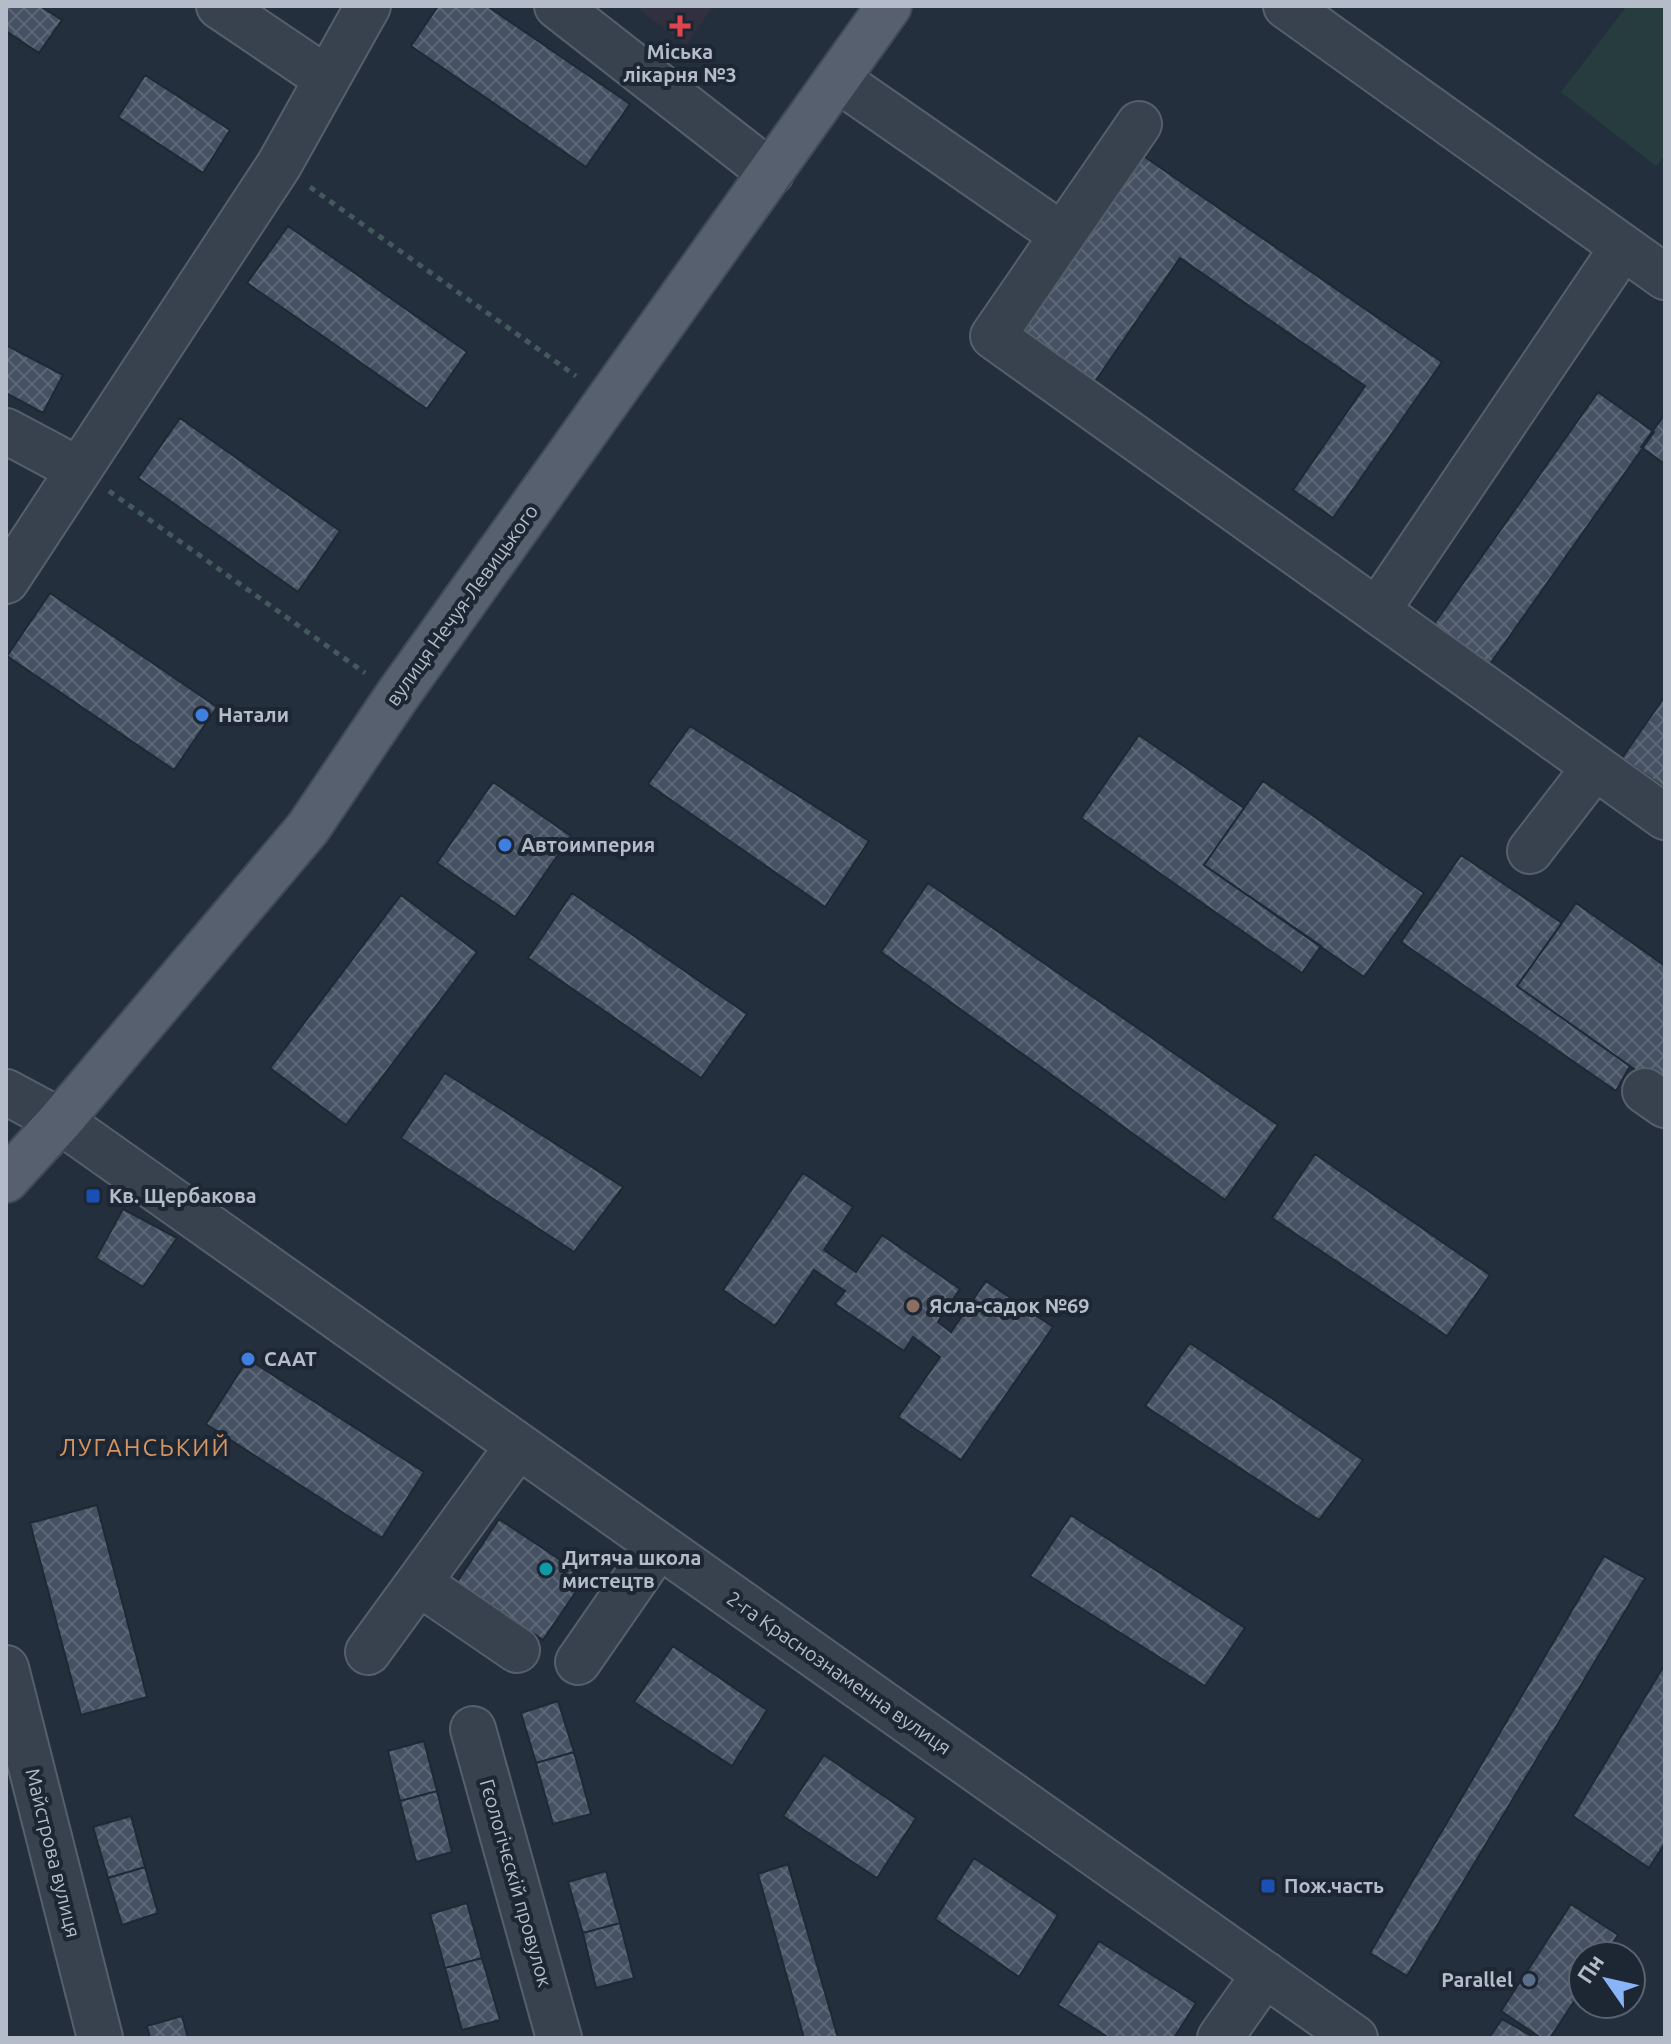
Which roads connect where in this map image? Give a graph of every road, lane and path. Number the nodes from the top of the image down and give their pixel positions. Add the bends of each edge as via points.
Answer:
1 (219, 6) edge
2 (368, 6) edge
3 (557, 6) edge
4 (889, 6) edge
5 (1286, 6) edge
6 (327, 79) junction
7 (837, 79) junction
8 (1139, 124) dead end
9 (279, 165) junction
10 (771, 173) junction
11 (1062, 235) junction
12 (1623, 247) junction
13 (1665, 277) edge
14 (610, 399) junction
15 (6, 431) edge
16 (79, 470) junction
17 (6, 581) edge
18 (1377, 611) junction
19 (397, 696) junction
20 (1595, 767) junction
21 (1665, 817) edge
22 (1530, 851) dead end
23 (6, 1092) edge
24 (60, 1121) junction
25 (6, 1180) edge
26 (518, 1446) junction
27 (659, 1545) junction
28 (419, 1583) junction
29 (517, 1650) dead end
30 (368, 1652) dead end
31 (578, 1662) dead end
32 (6, 1668) edge
33 (473, 1729) dead end
34 (22, 1800) edge
35 (1265, 1974) junction
36 (100, 2038) edge
37 (559, 2038) edge
38 (1220, 2038) edge
39 (1355, 2038) edge

1 - 6 street
2 - 6 street
3 - 10 street
4 - 7 main road, вулиця Нечуя-Левицького
5 - 12 street
6 - 9 street
7 - 10 main road, вулиця Нечуя-Левицького
7 - 11 street
8 - 11 street
9 - 14 path
9 - 16 street
10 - 14 main road, вулиця Нечуя-Левицького
11 - 18 street via 993,336
12 - 13 street
12 - 18 street
14 - 19 main road, вулиця Нечуя-Левицького
15 - 16 street
16 - 17 street
16 - 19 path
18 - 20 street
19 - 24 main road, вулиця Нечуя-Левицького via 308,828
20 - 21 street
20 - 22 street
23 - 24 street, 2-га Краснознаменна вулиця
24 - 25 main road, вулиця Нечуя-Левицького
24 - 26 street, 2-га Краснознаменна вулиця
26 - 27 street, 2-га Краснознаменна вулиця
26 - 28 street
27 - 31 street
27 - 35 street, 2-га Краснознаменна вулиця
28 - 29 street
28 - 30 street
32 - 34 street, Майстрова вулиця
33 - 37 street, Гєологічєскій провулок
34 - 36 street, Майстрова вулиця
35 - 38 street
35 - 39 street, 2-га Краснознаменна вулиця

